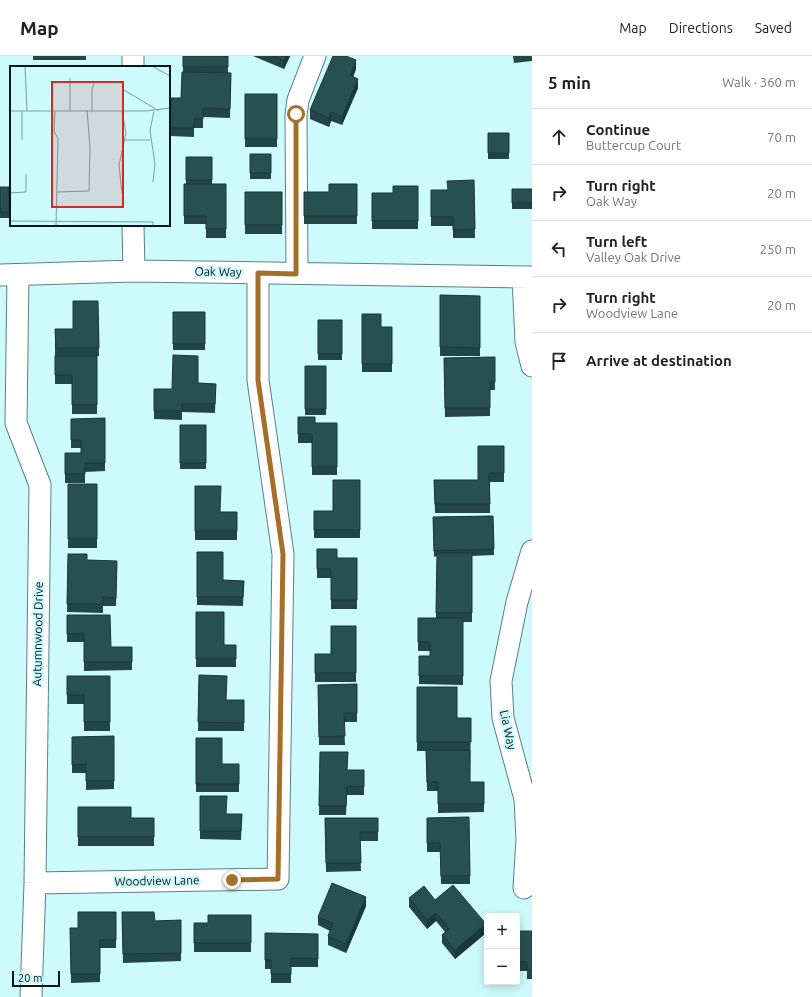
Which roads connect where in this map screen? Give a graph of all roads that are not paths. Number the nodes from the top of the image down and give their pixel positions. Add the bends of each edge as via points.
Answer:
1 (315, 56) edge
2 (134, 226) edge
3 (134, 271) junction
4 (258, 273) junction
5 (296, 274) junction
6 (9, 275) edge
7 (527, 277) edge
8 (532, 366) edge
9 (532, 551) edge
10 (35, 883) junction
11 (524, 888) dead end
12 (31, 997) edge

1 - 5 street via 298,100 296,114
2 - 3 street
3 - 4 street, Oak Way
3 - 6 street, Oak Way
4 - 5 street, Oak Way
4 - 10 street, Woodview Lane via 258,380 283,554 278,879
5 - 7 street, Oak Way
6 - 10 street, Autumnwood Drive via 16,423 40,485
7 - 8 street via 526,342
9 - 11 street, Lia Way via 517,602 501,681 503,718 525,799 527,839
10 - 12 street, Autumnwood Drive

